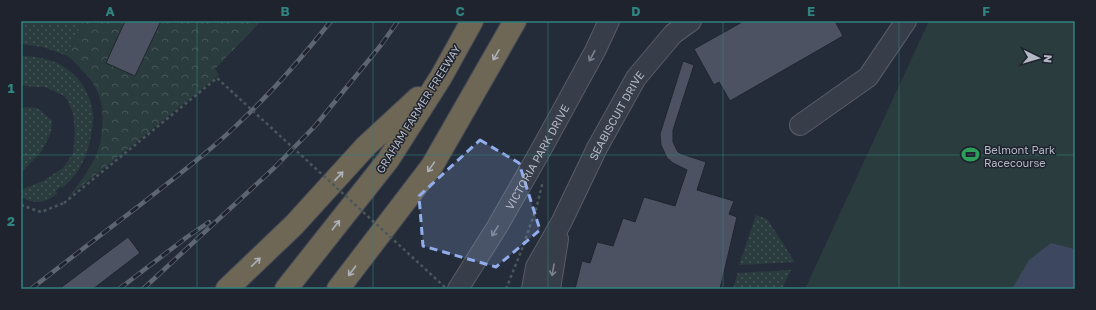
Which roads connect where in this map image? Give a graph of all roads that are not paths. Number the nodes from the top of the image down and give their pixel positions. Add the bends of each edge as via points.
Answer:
1 (472, 21) edge
2 (515, 21) edge
3 (609, 21) edge
4 (691, 21) edge
5 (906, 21) edge
6 (441, 77) junction
7 (800, 125) dead end
8 (561, 223) junction
9 (228, 289) edge
10 (286, 289) edge
11 (338, 289) edge
12 (458, 289) edge
13 (532, 289) edge
14 (550, 289) edge

1 - 6 highway, GRAHAM FARMER FREEWAY
2 -> 11 highway via 432,166
3 -> 12 street, VICTORIA PARK DRIVE via 538,155
4 - 8 street, SEABISCUIT DRIVE via 673,34 636,78 597,148
5 - 7 street via 868,77
9 -> 6 highway via 294,225 366,146
10 -> 6 highway, GRAHAM FARMER FREEWAY via 388,160
8 - 13 street, SEABISCUIT DRIVE via 536,267
8 -> 14 street, SEABISCUIT DRIVE

